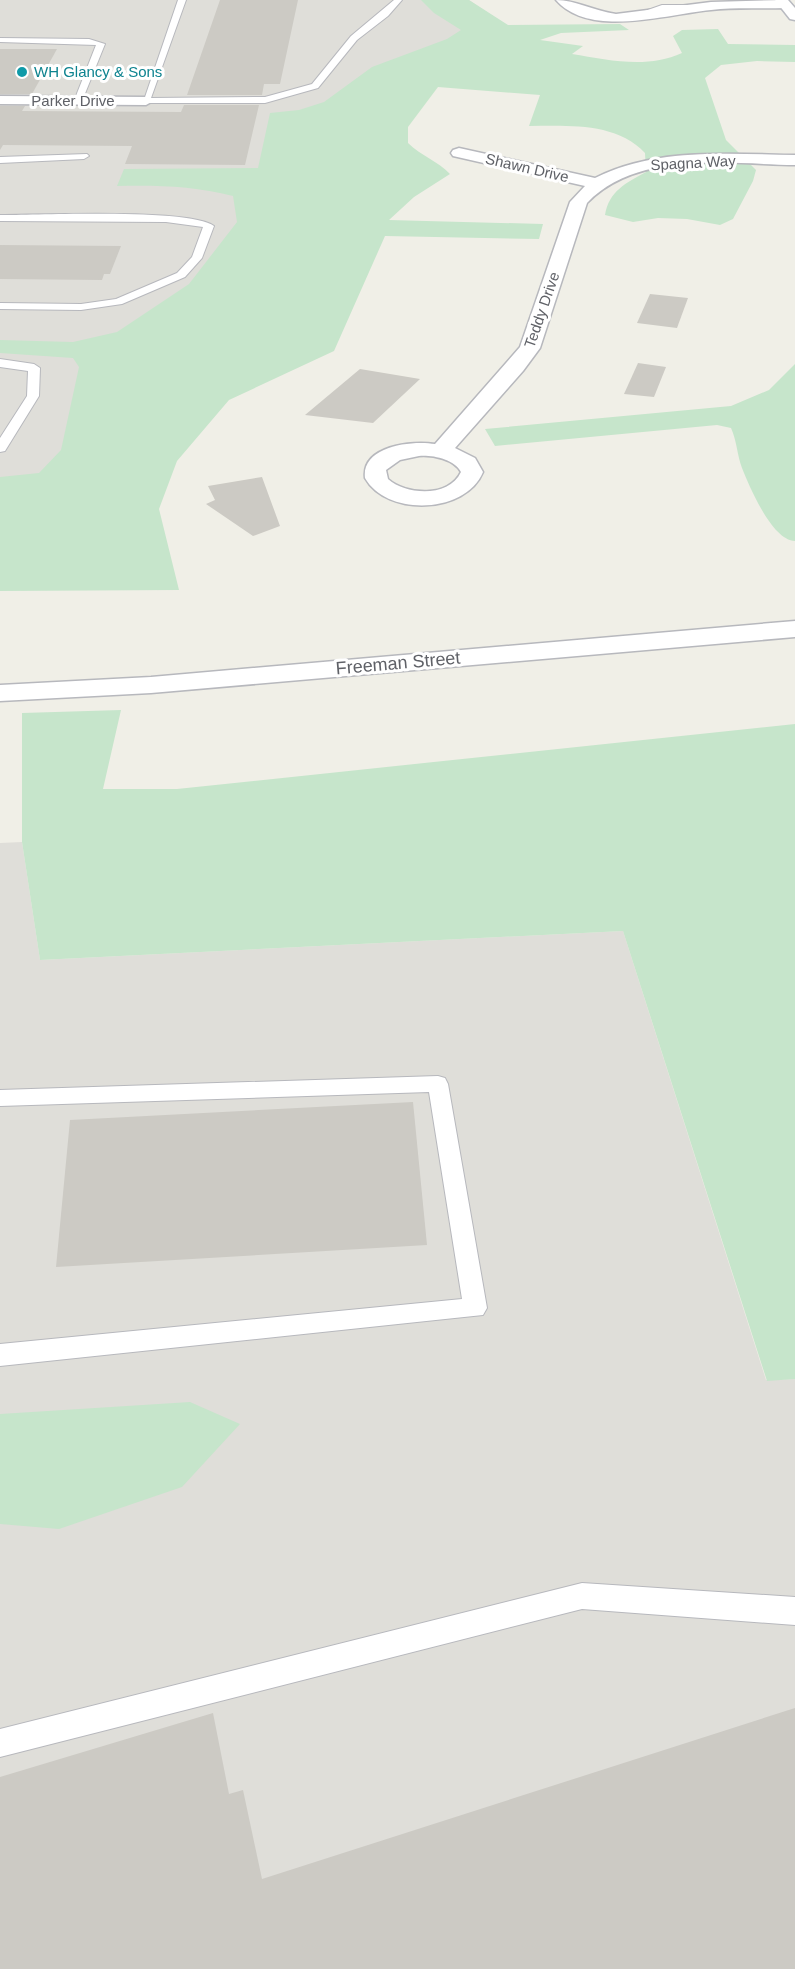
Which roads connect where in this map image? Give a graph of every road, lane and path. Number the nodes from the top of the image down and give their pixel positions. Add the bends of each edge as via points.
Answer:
1 (182, 0) edge
2 (398, 0) edge
3 (562, 0) edge
4 (710, 6) junction
5 (787, 7) edge
6 (690, 10) junction
7 (655, 16) junction
8 (0, 40) edge
9 (0, 100) edge
10 (78, 101) junction
11 (146, 101) junction
12 (459, 153) dead end
13 (84, 156) dead end
14 (0, 160) edge
15 (795, 160) edge
16 (595, 183) junction
17 (0, 218) edge
18 (0, 306) edge
19 (0, 363) edge
20 (0, 448) edge
21 (441, 451) dead end
22 (795, 629) edge
23 (0, 693) edge
24 (0, 1098) edge
25 (0, 1355) edge
26 (795, 1611) edge
27 (0, 1743) edge

1 - 11 lane
2 - 11 lane via 354,38 315,86 265,100
3 - 7 street via 593,14
4 - 5 street
4 - 6 street
4 - 7 lane via 649,11
5 - 6 street
6 - 7 street
8 - 10 lane via 101,44
9 - 10 street, Parker Drive
10 - 11 street, Parker Drive
12 - 16 street, Shawn Drive
13 - 14 lane
15 - 16 street, Spagna Way via 674,162 627,170
16 - 21 street, Teddy Drive via 576,209 530,348
17 - 18 lane via 166,219 209,226 197,258 181,275 118,302 81,307
19 - 20 lane via 34,368 33,396
22 - 23 street, Freeman Street via 151,685
24 - 25 lane via 438,1084 475,1308
26 - 27 lane via 582,1596

